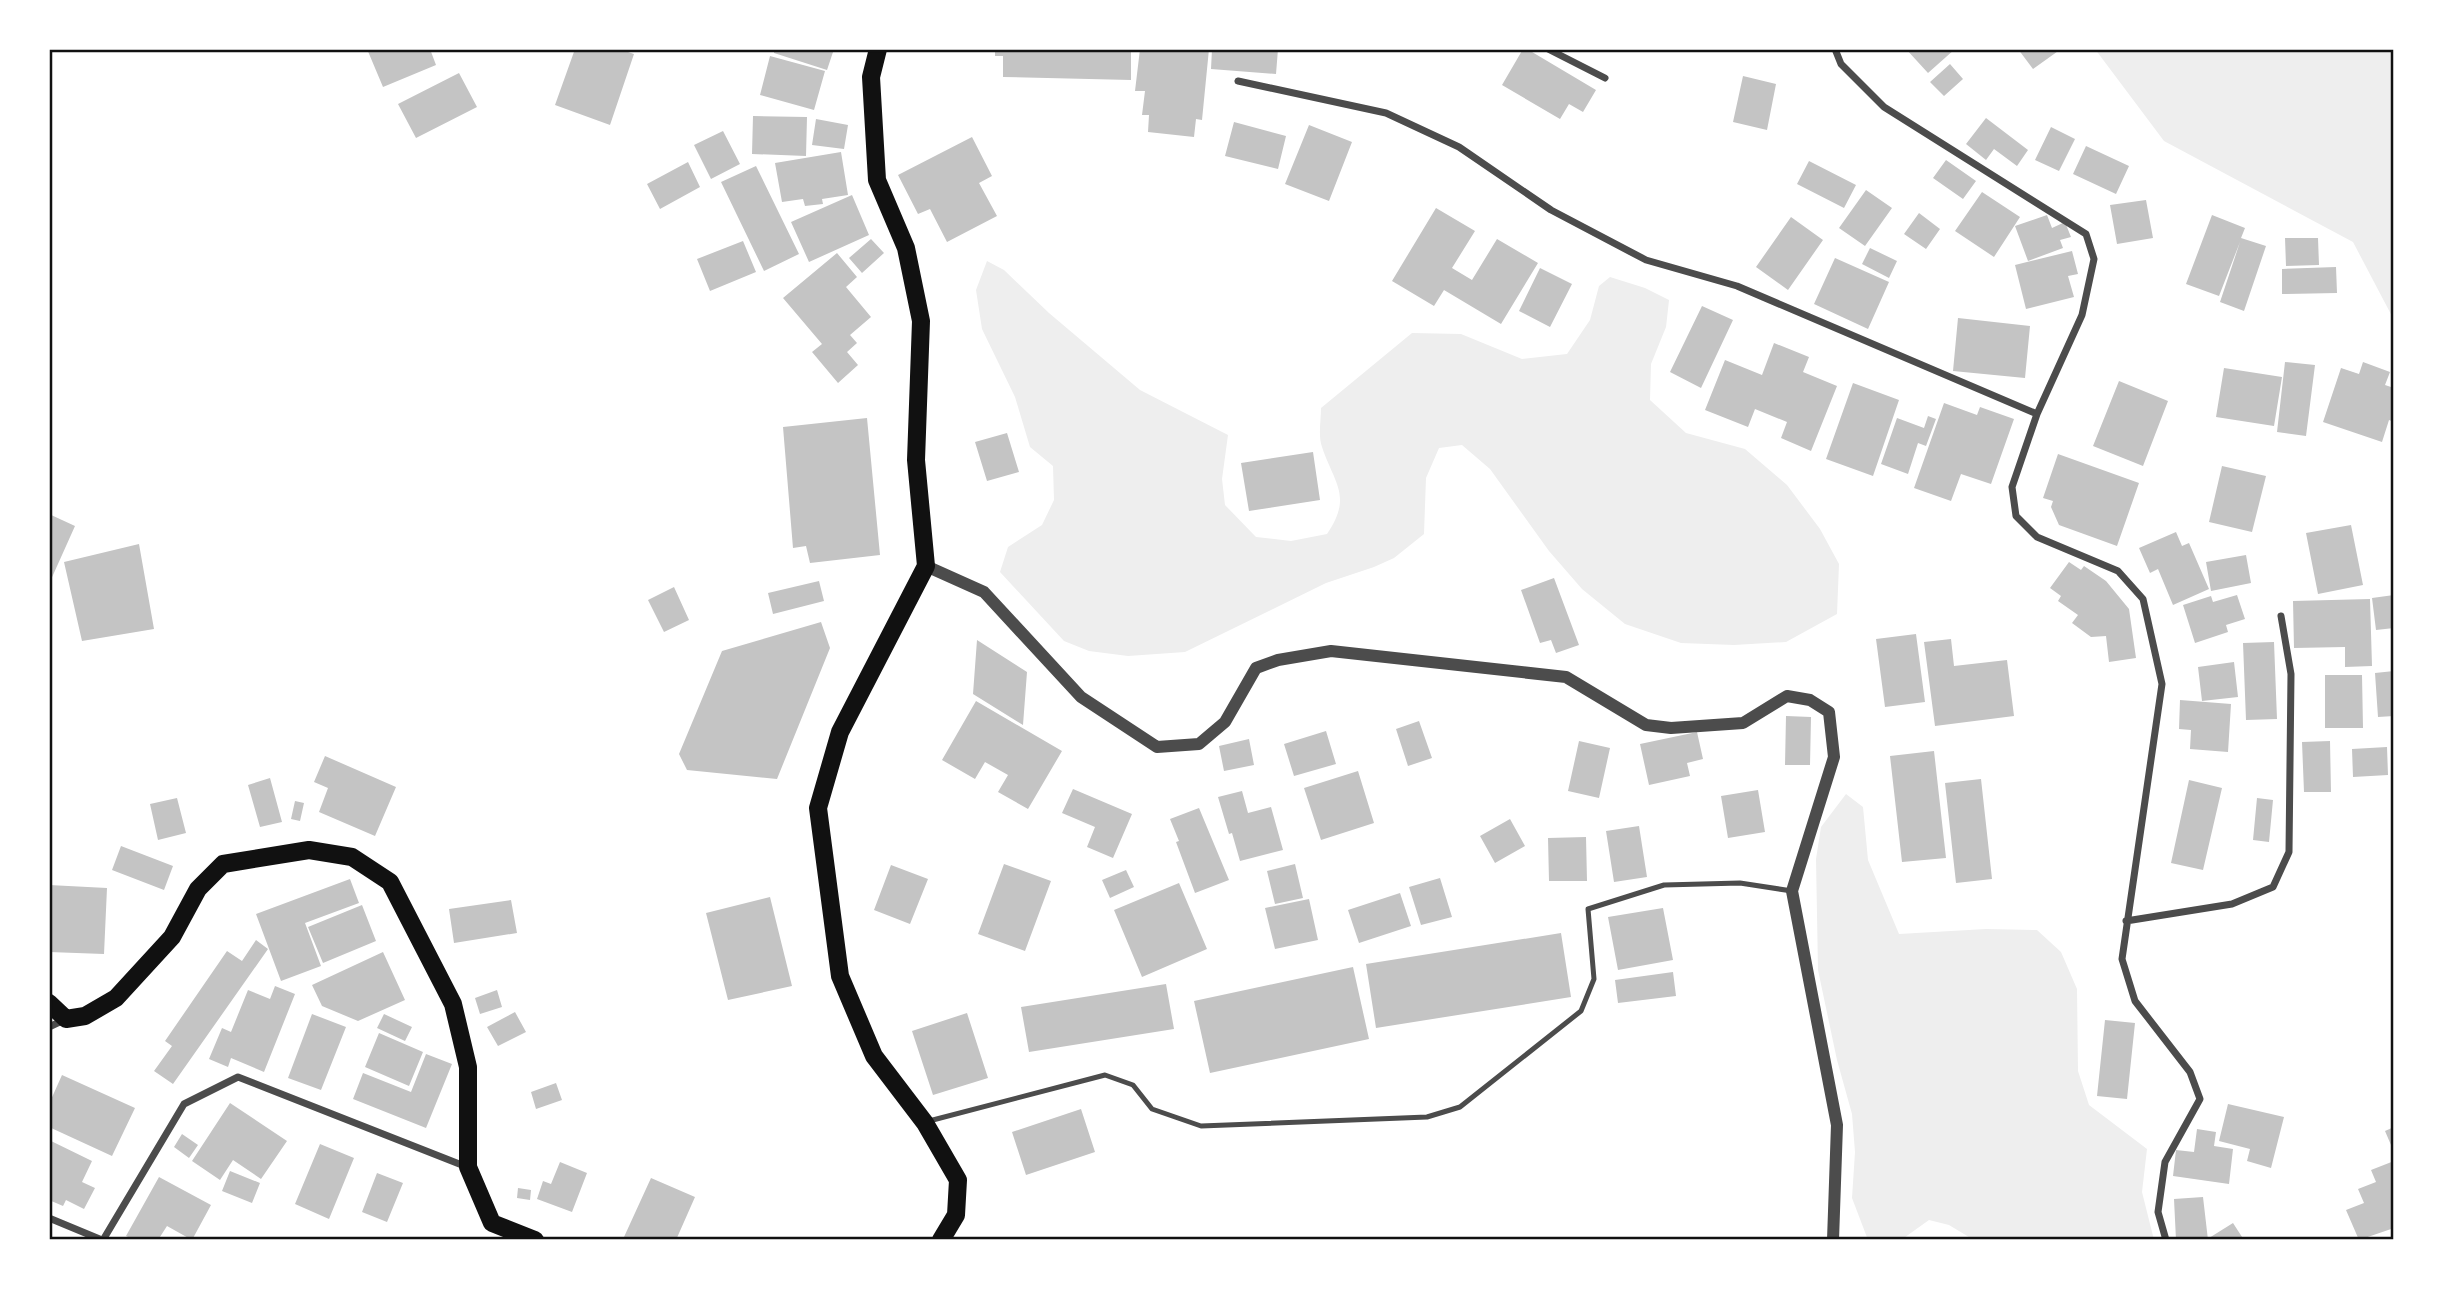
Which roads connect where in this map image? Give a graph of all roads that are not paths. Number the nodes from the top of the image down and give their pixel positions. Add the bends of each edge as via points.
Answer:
1 (878, 49) edge
2 (1548, 49) edge
3 (1835, 49) edge
4 (1605, 78) dead end
5 (1238, 81) dead end
6 (2037, 414) junction
7 (926, 566) junction
8 (2281, 616) dead end
9 (1792, 891) junction
10 (2126, 921) junction
11 (49, 1003) edge
12 (66, 1019) junction
13 (49, 1027) edge
14 (925, 1122) junction
15 (468, 1167) junction
16 (49, 1218) edge
17 (102, 1240) edge
18 (536, 1240) edge
19 (941, 1240) edge
20 (1833, 1240) edge
21 (2166, 1240) edge

1 - 7 main road via 871,77 877,180 906,248 921,320 916,460
2 - 4 street
3 - 6 street via 1841,64 1884,107 2086,234 2094,259 2082,315
5 - 6 street via 1386,113 1459,147 1550,210 1646,260 1737,286
6 - 10 street via 2012,486 2016,516 2037,537 2118,571 2143,599 2162,684
7 - 9 street via 984,592 1081,697 1157,747 1199,744 1225,722 1256,668 1331,651 1566,677 1646,725 1671,728 1743,723 1787,696 1810,700 1829,712 1834,757
7 - 14 main road via 840,732 818,808 840,976 874,1056
8 - 10 street via 2291,674 2289,852 2273,887 2231,904
9 - 14 lane via 1740,883 1664,885 1588,909 1594,979 1581,1012 1460,1107 1427,1117 1201,1126 1152,1109 1133,1085 1105,1075
9 - 20 street via 1837,1125
10 - 21 street via 2122,959 2135,1001 2190,1072 2200,1099 2165,1162 2158,1212
11 - 12 main road
12 - 13 street
12 - 15 main road via 85,1016 116,998 172,937 198,889 223,864 309,850 352,857 390,882 453,1004 468,1067
14 - 19 main road via 958,1180 956,1215
15 - 17 street via 239,1077 184,1104
15 - 18 main road via 492,1223
16 - 17 street

